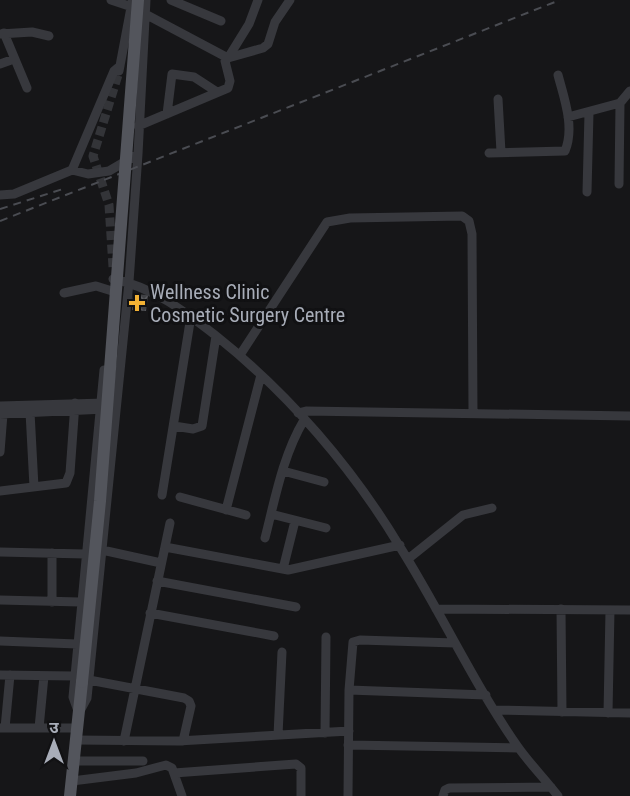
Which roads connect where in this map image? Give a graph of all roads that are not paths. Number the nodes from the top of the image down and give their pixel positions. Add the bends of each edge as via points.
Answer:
1 (111, 0) edge
2 (146, 0) edge
3 (171, 0) edge
4 (258, 0) edge
5 (290, 0) edge
6 (134, 2) edge
7 (146, 15) junction
8 (221, 21) dead end
9 (2, 34) edge
10 (49, 36) dead end
11 (228, 58) junction
12 (14, 59) junction
13 (0, 64) edge
14 (558, 75) dead end
15 (27, 88) dead end
16 (630, 91) edge
17 (217, 92) junction
18 (498, 99) dead end
19 (620, 104) junction
20 (589, 113) junction
21 (167, 114) junction
22 (568, 117) junction
23 (138, 126) junction
24 (501, 152) junction
25 (489, 153) dead end
26 (138, 154) junction
27 (72, 170) junction
28 (619, 184) dead end
29 (587, 192) dead end
30 (0, 195) edge
31 (129, 282) junction
32 (112, 291) junction
33 (64, 293) dead end
34 (191, 316) junction
35 (216, 336) junction
36 (240, 356) junction
37 (261, 375) junction
38 (75, 406) junction
39 (100, 406) junction
40 (117, 406) junction
41 (1, 411) edge
42 (30, 412) junction
43 (473, 413) junction
44 (630, 416) edge
45 (301, 417) junction
46 (174, 426) junction
47 (0, 452) edge
48 (283, 471) junction
49 (324, 482) dead end
50 (34, 487) junction
51 (0, 491) edge
52 (162, 495) dead end
53 (180, 497) dead end
54 (492, 508) dead end
55 (226, 510) junction
56 (271, 514) junction
57 (246, 515) dead end
58 (295, 520) junction
59 (170, 523) dead end
60 (326, 528) dead end
61 (265, 538) dead end
62 (400, 545) junction
63 (165, 547) junction
64 (102, 550) junction
65 (0, 552) edge
66 (52, 553) junction
67 (85, 554) junction
68 (408, 560) junction
69 (161, 563) junction
70 (284, 569) junction
71 (157, 581) junction
72 (0, 600) edge
73 (52, 602) junction
74 (80, 602) junction
75 (296, 608) dead end
76 (436, 609) junction
77 (561, 609) junction
78 (610, 610) junction
79 (630, 610) edge
80 (150, 613) junction
81 (274, 636) dead end
82 (326, 637) dead end
83 (0, 641) edge
84 (77, 644) junction
85 (455, 644) junction
86 (282, 652) dead end
87 (5, 675) edge
88 (44, 676) junction
89 (82, 679) junction
90 (134, 689) junction
91 (349, 690) junction
92 (486, 695) junction
93 (495, 710) junction
94 (562, 712) junction
95 (608, 712) junction
96 (630, 713) edge
97 (2, 728) edge
98 (39, 728) junction
99 (349, 731) junction
100 (325, 733) junction
101 (76, 734) junction
102 (278, 735) junction
103 (124, 741) junction
104 (183, 741) junction
105 (348, 745) junction
106 (518, 748) junction
107 (74, 761) junction
108 (143, 761) dead end
109 (174, 773) junction
110 (72, 781) junction
111 (551, 787) junction
112 (517, 792) edge
113 (70, 796) edge
114 (182, 796) edge
115 (301, 796) edge
116 (348, 796) edge
117 (443, 796) edge
118 (558, 796) edge

1 - 6 street
2 - 7 street
3 - 8 street
4 - 11 street via 249,24
5 - 11 street via 275,22 268,44
6 - 7 street
6 - 27 street via 119,70 114,71
6 - 89 main road, bridge via 101,490
7 - 11 street
7 - 23 street
9 - 10 street via 32,32
9 - 12 street
11 - 17 street via 224,64 230,85
12 - 13 street
12 - 15 street
14 - 22 street
16 - 19 street
17 - 21 street
17 - 21 street via 194,76 172,74
18 - 24 street
19 - 20 street
19 - 28 street
20 - 22 street
20 - 29 street
21 - 23 street
22 - 24 street via 565,151
23 - 26 street
24 - 25 street
26 - 27 street via 103,172
26 - 31 street
27 - 30 street via 14,194
31 - 32 street via 113,276
31 - 34 street
31 - 40 street
32 - 33 street via 96,286
32 - 39 street
34 - 35 street
34 - 46 street
35 - 36 street
35 - 46 street via 202,426
36 - 37 street
36 - 43 street via 327,222 462,216 469,221 472,234
37 - 45 street
37 - 55 street
38 - 39 street
38 - 41 street
38 - 42 street
38 - 50 street via 69,480 61,485
39 - 40 street
39 - 67 street
40 - 64 street
41 - 42 street
41 - 47 street
42 - 50 street
43 - 44 street
43 - 45 street via 306,411
45 - 48 street
45 - 62 street via 347,469
46 - 52 street
48 - 49 street
48 - 56 street
50 - 51 street
53 - 55 street
54 - 68 street via 463,515
55 - 57 street
56 - 58 street
56 - 61 street
58 - 60 street
58 - 70 street
59 - 63 street
62 - 68 street
62 - 70 street
63 - 69 street
63 - 70 street
64 - 69 street
64 - 89 street
65 - 66 street
66 - 67 street
66 - 73 street
67 - 74 street
68 - 76 street
69 - 71 street
71 - 75 street
71 - 80 street
72 - 73 street
73 - 74 street
74 - 84 street
76 - 77 street
76 - 85 street
77 - 78 street
77 - 94 street
78 - 79 street
78 - 95 street
80 - 81 street
80 - 90 street
82 - 100 street
83 - 84 street
84 - 89 street
85 - 91 street via 356,640
85 - 92 street
86 - 102 street
87 - 88 street
87 - 97 street
88 - 89 street
88 - 98 street
89 - 90 street
89 - 101 main road
90 - 103 street
90 - 104 street via 189,701
91 - 92 street
91 - 99 street
92 - 93 street
93 - 94 street
93 - 106 street
94 - 95 street
95 - 96 street
97 - 98 street
98 - 101 street
99 - 100 street
99 - 105 street
100 - 102 street
101 - 103 street
101 - 107 main road
102 - 104 street
103 - 104 street
105 - 106 street
105 - 116 street
106 - 111 street
107 - 108 street
107 - 110 main road
109 - 110 street via 166,765
109 - 114 street
109 - 115 street via 296,764 301,768
110 - 113 main road
111 - 112 street
111 - 118 street
112 - 117 street via 449,788

